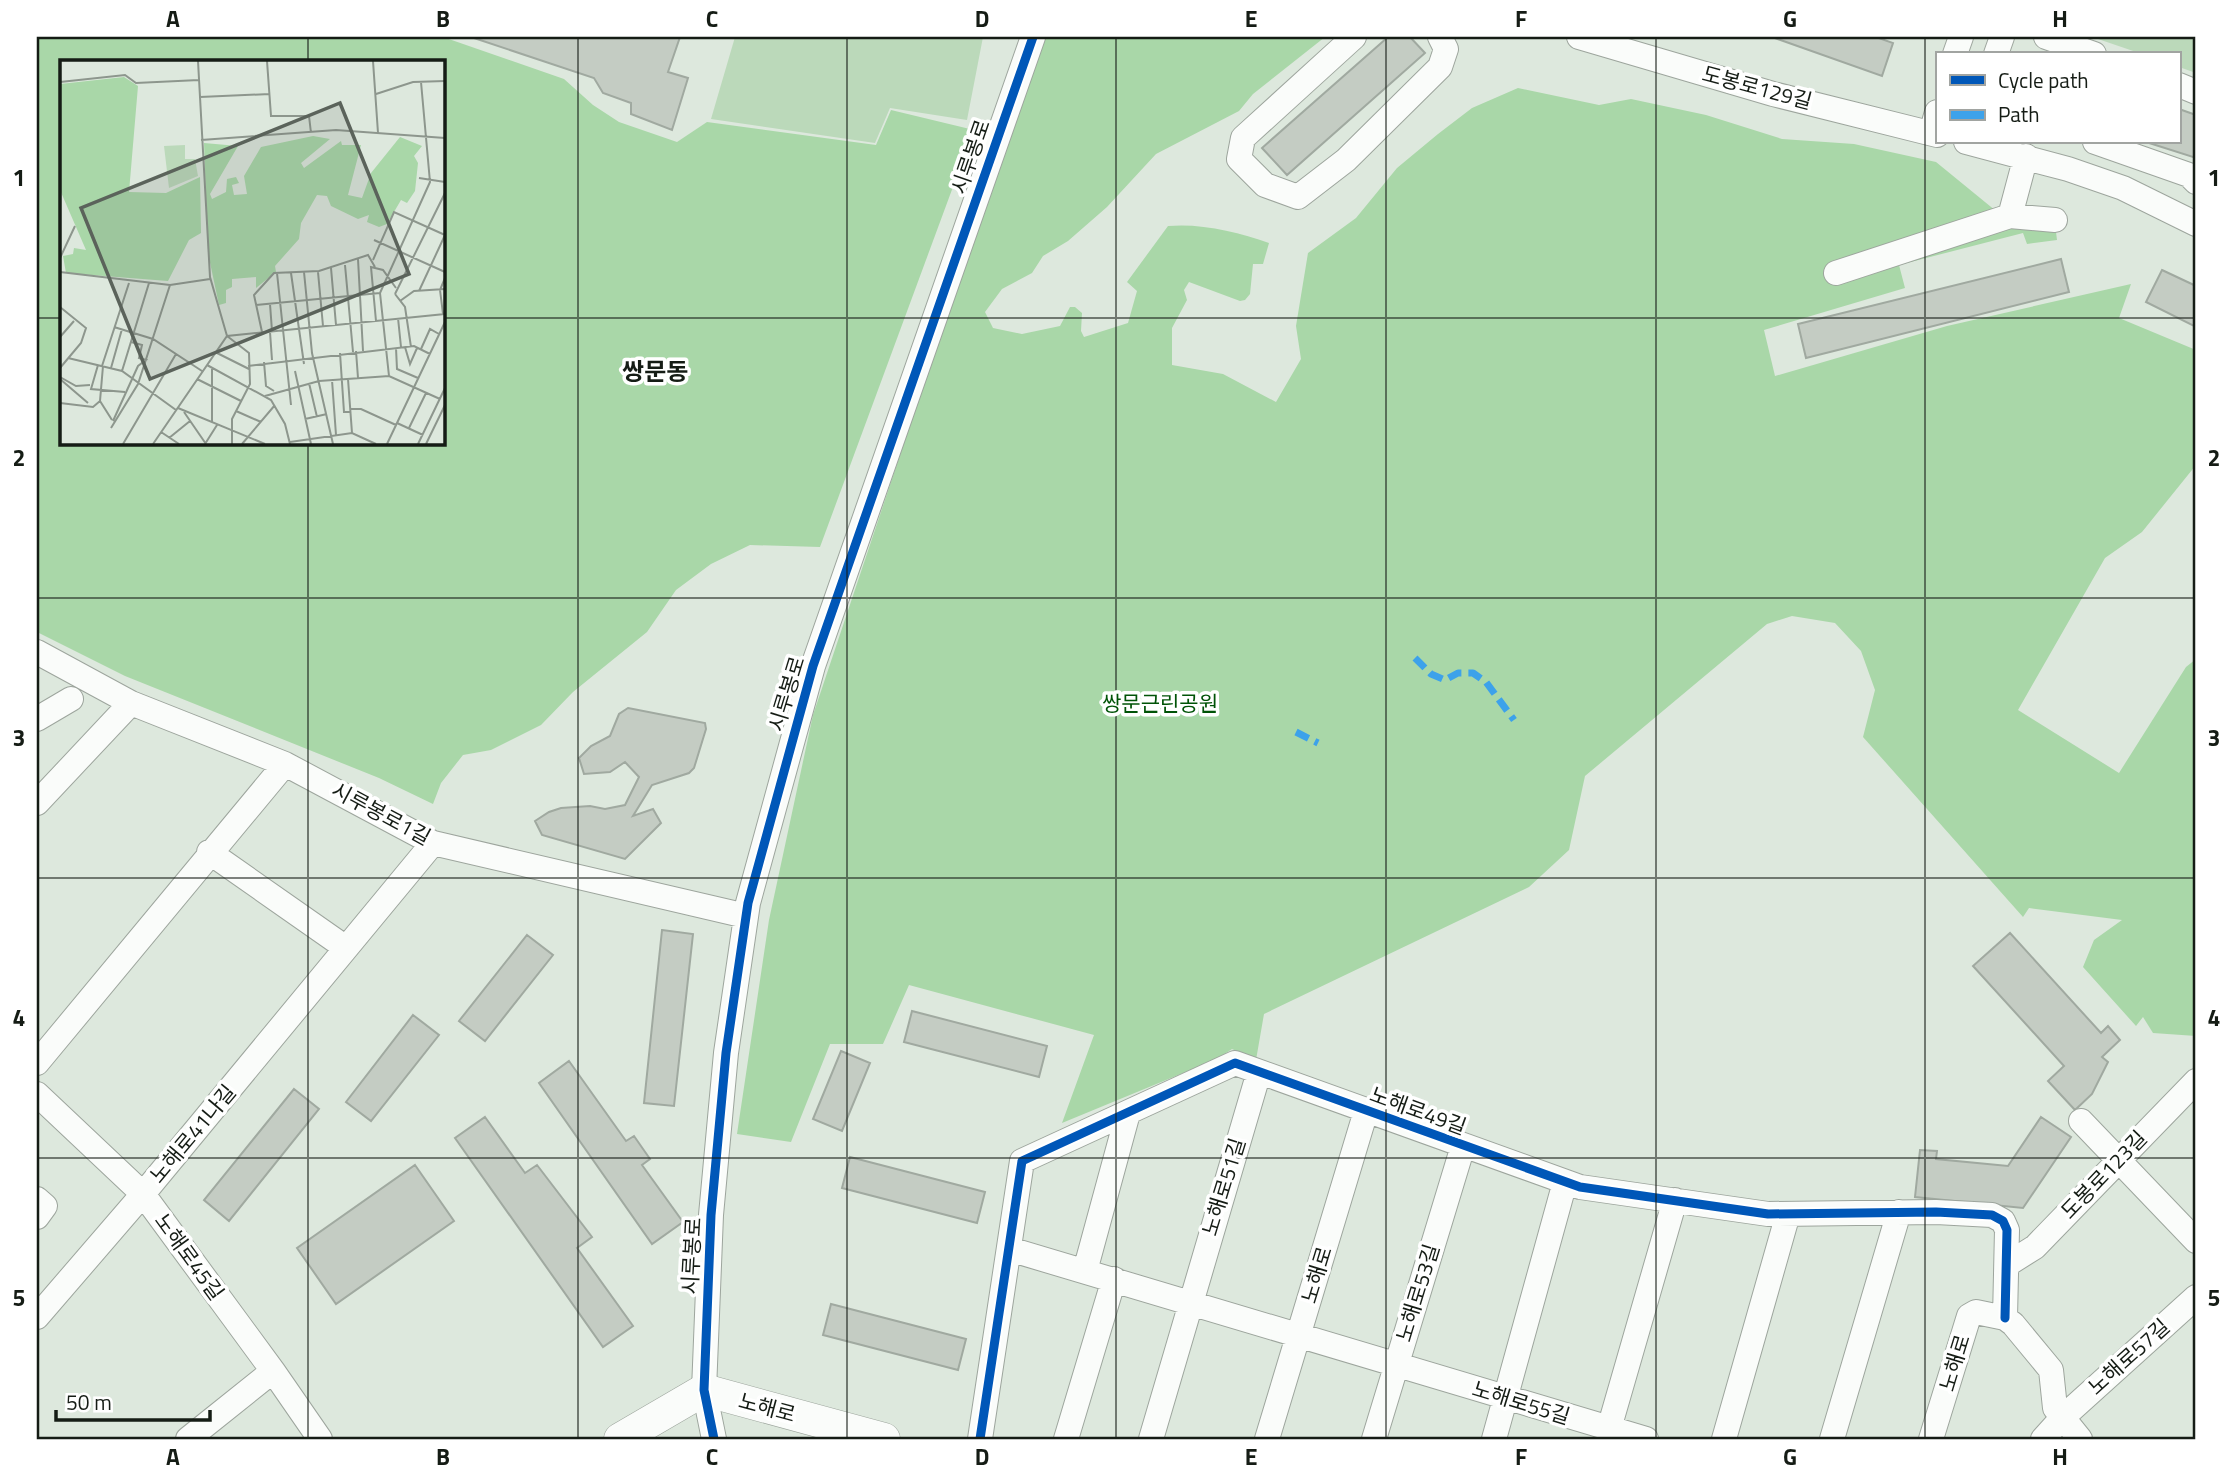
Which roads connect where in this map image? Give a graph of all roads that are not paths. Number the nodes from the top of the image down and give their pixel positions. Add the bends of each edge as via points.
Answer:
1 (1033, 37) edge
2 (1354, 37) edge
3 (1440, 37) edge
4 (1578, 37) edge
5 (2046, 37) edge
6 (1606, 41) edge
7 (2085, 46) edge
8 (1935, 127) edge
9 (1974, 144) edge
10 (2101, 144) edge
11 (2025, 156) junction
12 (2196, 182) edge
13 (2010, 216) junction
14 (2055, 220) dead end
15 (2196, 224) edge
16 (1836, 273) dead end
17 (37, 652) edge
18 (71, 699) dead end
19 (131, 703) junction
20 (37, 719) edge
21 (285, 764) junction
22 (37, 803) edge
23 (433, 843) junction
24 (209, 852) junction
25 (746, 916) junction
26 (346, 948) junction
27 (37, 1063) edge
28 (1259, 1072) junction
29 (2196, 1081) edge
30 (37, 1094) edge
31 (1366, 1111) junction
32 (1128, 1112) junction
33 (2081, 1121) dead end
34 (1463, 1146) junction
35 (2119, 1160) junction
36 (1565, 1182) junction
37 (143, 1194) junction
38 (1675, 1200) junction
39 (1899, 1212) junction
40 (1788, 1213) junction
41 (2196, 1241) edge
42 (1009, 1249) junction
43 (2008, 1264) junction
44 (1085, 1271) junction
45 (1114, 1279) junction
46 (2196, 1297) edge
47 (1191, 1302) junction
48 (37, 1317) edge
49 (2005, 1318) junction
50 (1298, 1336) junction
51 (1397, 1364) junction
52 (273, 1371) junction
53 (704, 1390) junction
54 (1506, 1399) junction
55 (2062, 1418) junction
56 (1608, 1434) edge
57 (188, 1439) edge
58 (320, 1439) edge
59 (620, 1439) edge
60 (714, 1439) edge
61 (884, 1439) edge
62 (980, 1439) edge
63 (1066, 1439) edge
64 (1151, 1439) edge
65 (1267, 1439) edge
66 (1374, 1439) edge
67 (1494, 1439) edge
68 (1646, 1439) edge
69 (1724, 1439) edge
70 (1832, 1439) edge
71 (1931, 1439) edge
72 (2043, 1439) edge
73 (2080, 1439) edge

1 - 25 street, 시루봉로 via 813,666
2 - 3 street via 1243,138 1239,159 1265,185 1298,197 1346,160 1440,67 1446,49
4 - 6 street, 도봉로129길
5 - 7 street
6 - 8 street, 도봉로129길 via 1773,94
9 - 11 street
10 - 12 street via 2189,175
11 - 13 street
11 - 15 street via 2123,188
13 - 14 street
13 - 16 street
17 - 19 street, 시루봉로1길
18 - 20 street
19 - 21 street, 시루봉로1길
19 - 22 street
21 - 23 street, 시루봉로1길
21 - 24 street
23 - 25 street, 시루봉로1길
23 - 26 street, 노해로41나길
24 - 26 street
24 - 27 street
25 - 53 street, 시루봉로 via 726,1053
26 - 37 street, 노해로41나길
28 - 31 street, 노해로49길
28 - 32 street, 노해로49길 via 1235,1063
28 - 47 street, 노해로51길
29 - 35 street, 도봉로123길
30 - 37 street, 노해로45길
31 - 34 street, 노해로49길
31 - 50 street, 노해로
32 - 42 street, 노해로49길 via 1022,1161
32 - 44 street
33 - 35 street
34 - 36 street, 노해로49길
34 - 51 street, 노해로53길
35 - 41 street
35 - 43 street, 도봉로123길 via 2035,1247
36 - 38 street, 노해로49길
36 - 54 street
37 - 48 street, 노해로41나길
37 - 52 street, 노해로45길
38 - 40 street, 노해로49길
38 - 56 street
39 - 40 street, 노해로49길
39 - 43 street, 노해로49길 via 1992,1215 2003,1221 2007,1230
39 - 70 street
40 - 69 street
42 - 44 street
42 - 62 street, 노해로49길
43 - 49 street, 노해로49길
44 - 45 street
45 - 47 street
45 - 63 street
46 - 55 street, 노해로57길
47 - 50 street
47 - 64 street, 노해로51길
49 - 55 street via 2051,1370 2055,1408
49 - 71 street, 노해로 via 1976,1312 1969,1316
50 - 51 street
50 - 65 street, 노해로
51 - 54 street, 노해로55길
51 - 66 street, 노해로53길
52 - 57 street
52 - 58 street, 노해로45길
53 - 59 main road
53 - 60 street, 시루봉로
53 - 61 main road, 노해로
54 - 56 street, 노해로55길
54 - 67 street
55 - 72 street, 노해로57길
55 - 73 street
56 - 68 street, 노해로55길

